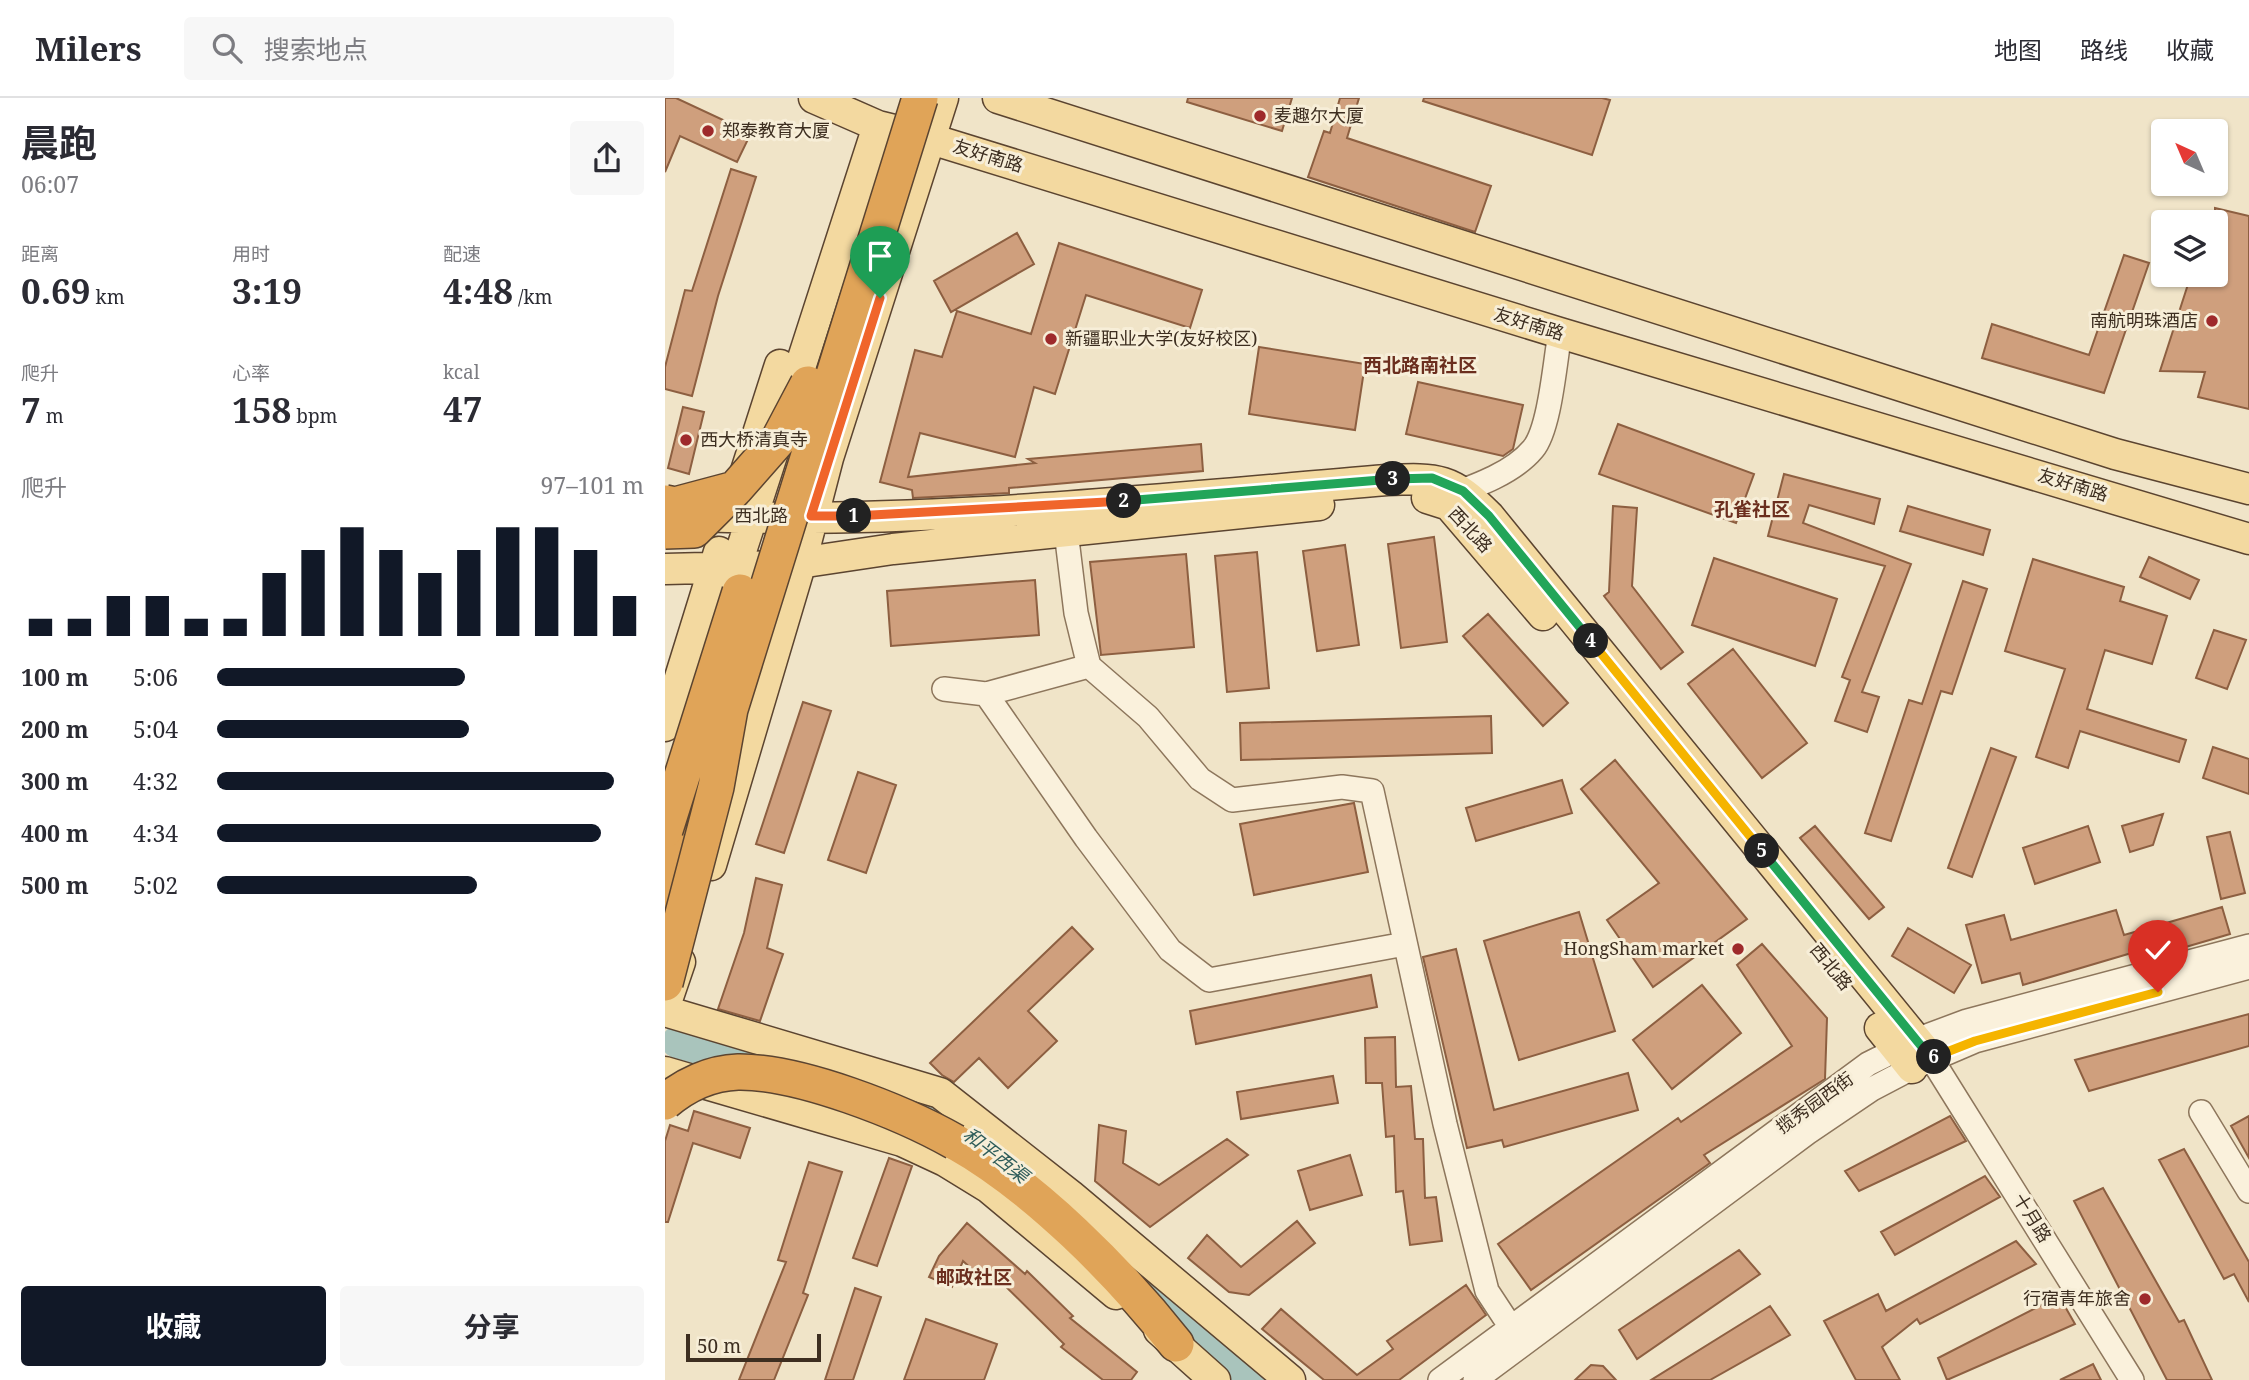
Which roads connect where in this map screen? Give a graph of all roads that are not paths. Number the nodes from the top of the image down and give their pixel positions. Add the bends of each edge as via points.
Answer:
1 (814, 98) edge
2 (920, 98) edge
3 (943, 98) edge
4 (998, 98) edge
5 (878, 110) edge
6 (932, 139) junction
7 (1560, 333) junction
8 (808, 384) junction
9 (2249, 489) edge
10 (1449, 496) junction
11 (665, 503) edge
12 (739, 508) junction
13 (665, 513) edge
14 (802, 516) junction
15 (1065, 520) junction
16 (665, 531) edge
17 (2249, 539) edge
18 (790, 564) junction
19 (665, 569) edge
20 (724, 569) junction
21 (730, 624) junction
22 (1089, 666) junction
23 (944, 689) dead end
24 (985, 694) junction
25 (730, 709) junction
26 (665, 726) edge
27 (665, 752) edge
28 (665, 782) edge
29 (665, 830) edge
30 (665, 906) edge
31 (665, 933) edge
32 (1405, 944) junction
33 (2249, 946) edge
34 (2249, 967) edge
35 (665, 983) edge
36 (665, 1008) edge
37 (1914, 1053) junction
38 (665, 1072) edge
39 (665, 1102) edge
40 (2201, 1112) dead end
41 (2249, 1191) edge
42 (1510, 1326) junction
43 (1176, 1344) junction
44 (1215, 1380) edge
45 (1290, 1380) edge
46 (1440, 1380) edge
47 (1475, 1380) edge
48 (2132, 1380) edge

1 - 5 main road, 友好南路
2 - 25 highway, bridge
3 - 6 main road
4 - 9 main road via 2115,454
5 - 6 main road, 友好南路
5 - 8 highway
5 - 12 main road
6 - 7 main road, 友好南路
6 - 14 main road via 828,458
7 - 10 street via 1546,415 1534,448 1513,466
7 - 17 main road, 友好南路
8 - 12 highway, bridge
8 - 21 highway, bridge
10 - 15 main road, 西北路 via 1432,478 1387,480
10 - 37 main road, 西北路 via 1489,516
11 - 12 highway, bridge
12 - 13 main road, 西北路
12 - 14 main road, 西北路
12 - 16 highway, bridge via 694,530
12 - 20 main road
14 - 15 main road, 西北路
14 - 18 main road
15 - 18 main road, 西北路
15 - 22 street via 1076,613
18 - 20 main road, 西北路
18 - 31 main road
18 - 36 main road via 729,812
19 - 20 main road, 西北路
20 - 26 main road
20 - 28 main road
21 - 27 highway, bridge
21 - 29 highway, bridge
22 - 24 street
22 - 32 street via 1148,716 1200,779 1232,800 1342,787 1372,791
23 - 24 street
24 - 32 street via 1170,950 1209,980
25 - 30 highway, bridge
25 - 35 highway, bridge via 716,787
32 - 42 street via 1487,1291
33 - 37 street, 揽秀园西街 via 1968,1021
34 - 37 street, 揽秀园西街 via 1975,1041
36 - 45 main road via 940,1093 1070,1195
37 - 42 street, 揽秀园西街 via 1868,1064
37 - 47 street, 揽秀园西街
37 - 48 street, 十月路
38 - 43 main road via 902,1141 945,1161 989,1188
39 - 43 highway, bridge via 699,1081 736,1072 798,1081 897,1111 986,1159 1012,1180 1122,1279
40 - 41 street
42 - 46 street, 揽秀园西街
43 - 44 main road

